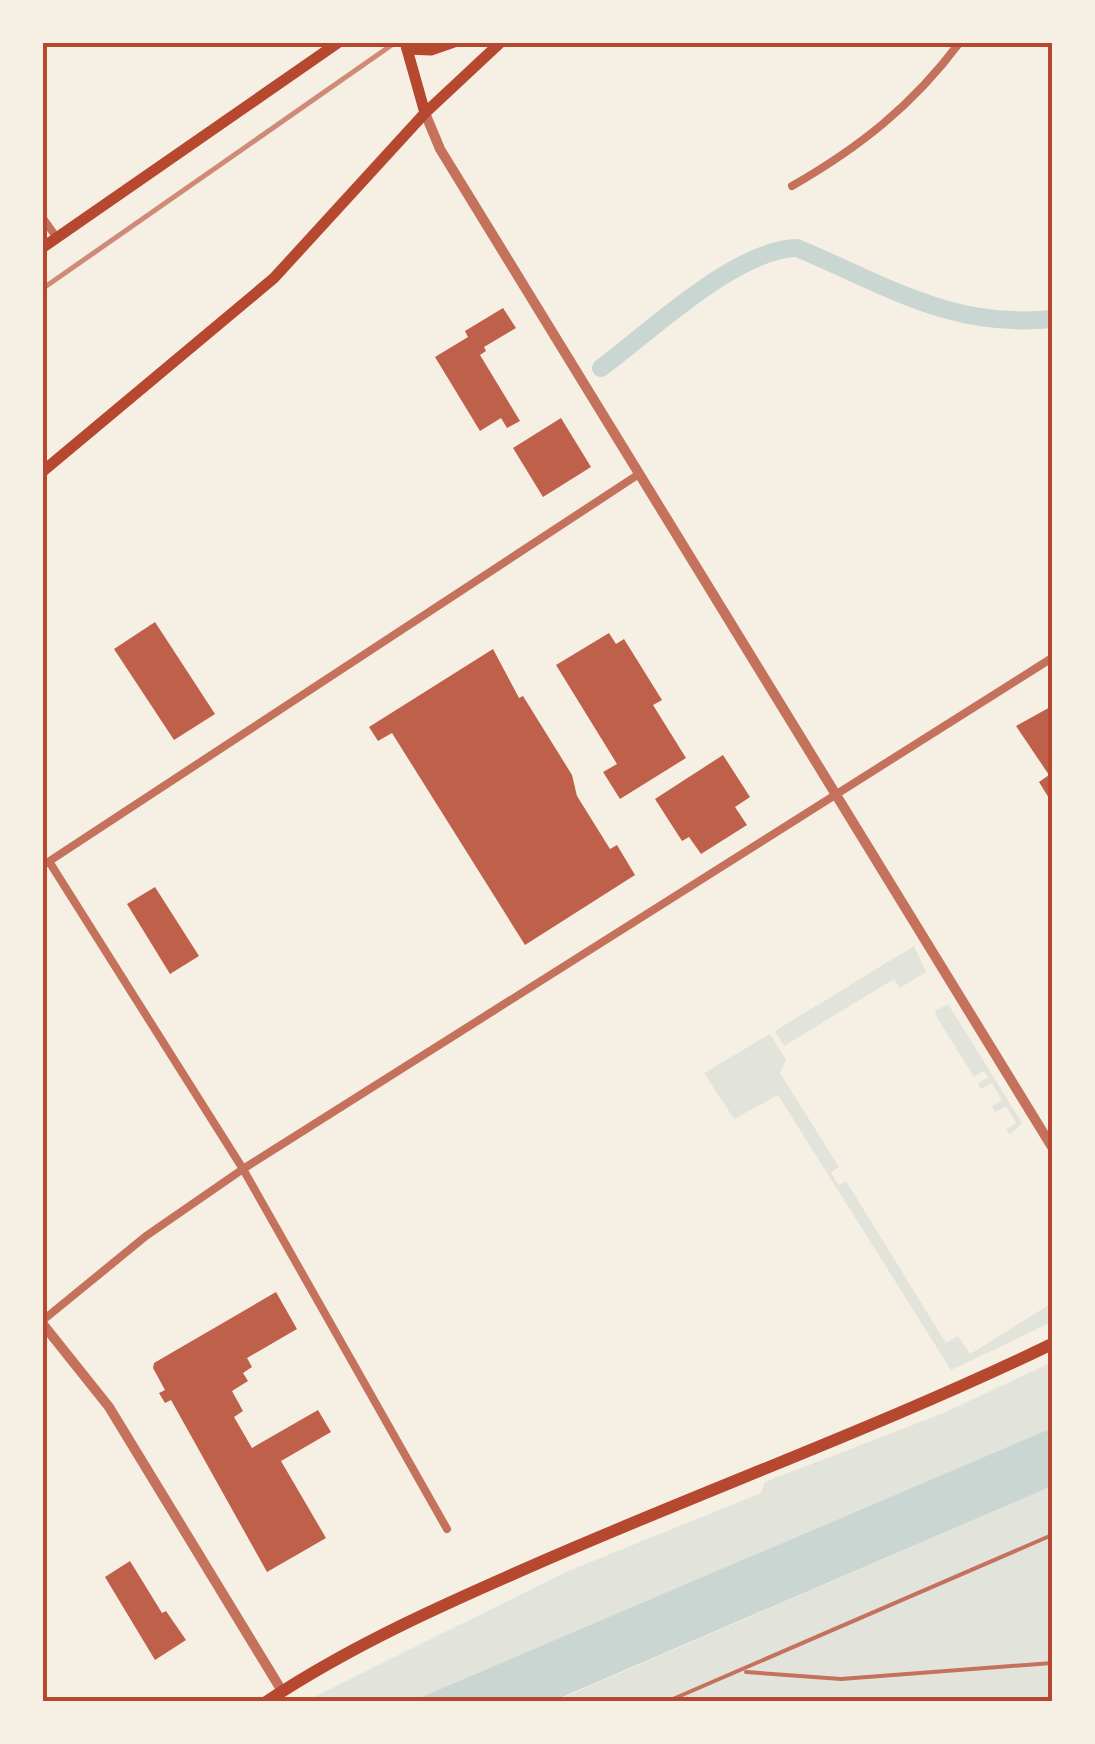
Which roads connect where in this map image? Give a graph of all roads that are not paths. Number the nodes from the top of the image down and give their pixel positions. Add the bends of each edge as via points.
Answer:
1 (339, 42) edge
2 (454, 42) edge
3 (501, 42) edge
4 (960, 42) edge
5 (406, 46) edge
6 (425, 113) junction
7 (792, 186) dead end
8 (42, 217) edge
9 (57, 238) junction
10 (42, 248) edge
11 (42, 472) edge
12 (639, 474) junction
13 (1052, 658) edge
14 (838, 793) junction
15 (46, 865) edge
16 (1052, 1147) edge
17 (243, 1169) junction
18 (42, 1322) edge
19 (1052, 1344) edge
20 (447, 1529) dead end
21 (1052, 1535) edge
22 (1052, 1662) edge
23 (742, 1671) junction
24 (282, 1691) junction
25 (266, 1702) edge
26 (666, 1702) edge

1 - 9 main road
2 - 5 main road via 431,50
3 - 6 main road
4 - 7 street via 889,123
5 - 6 main road
6 - 11 main road via 274,278
6 - 12 street via 440,149
8 - 9 street
9 - 10 main road
12 - 14 street
12 - 15 street
13 - 14 street
14 - 16 street
14 - 17 street
15 - 17 street
17 - 18 street via 146,1236
17 - 20 street
18 - 24 street via 109,1407
19 - 24 main road via 946,1396 462,1596
21 - 23 lane
22 - 23 lane via 840,1680
23 - 26 lane
24 - 25 main road

